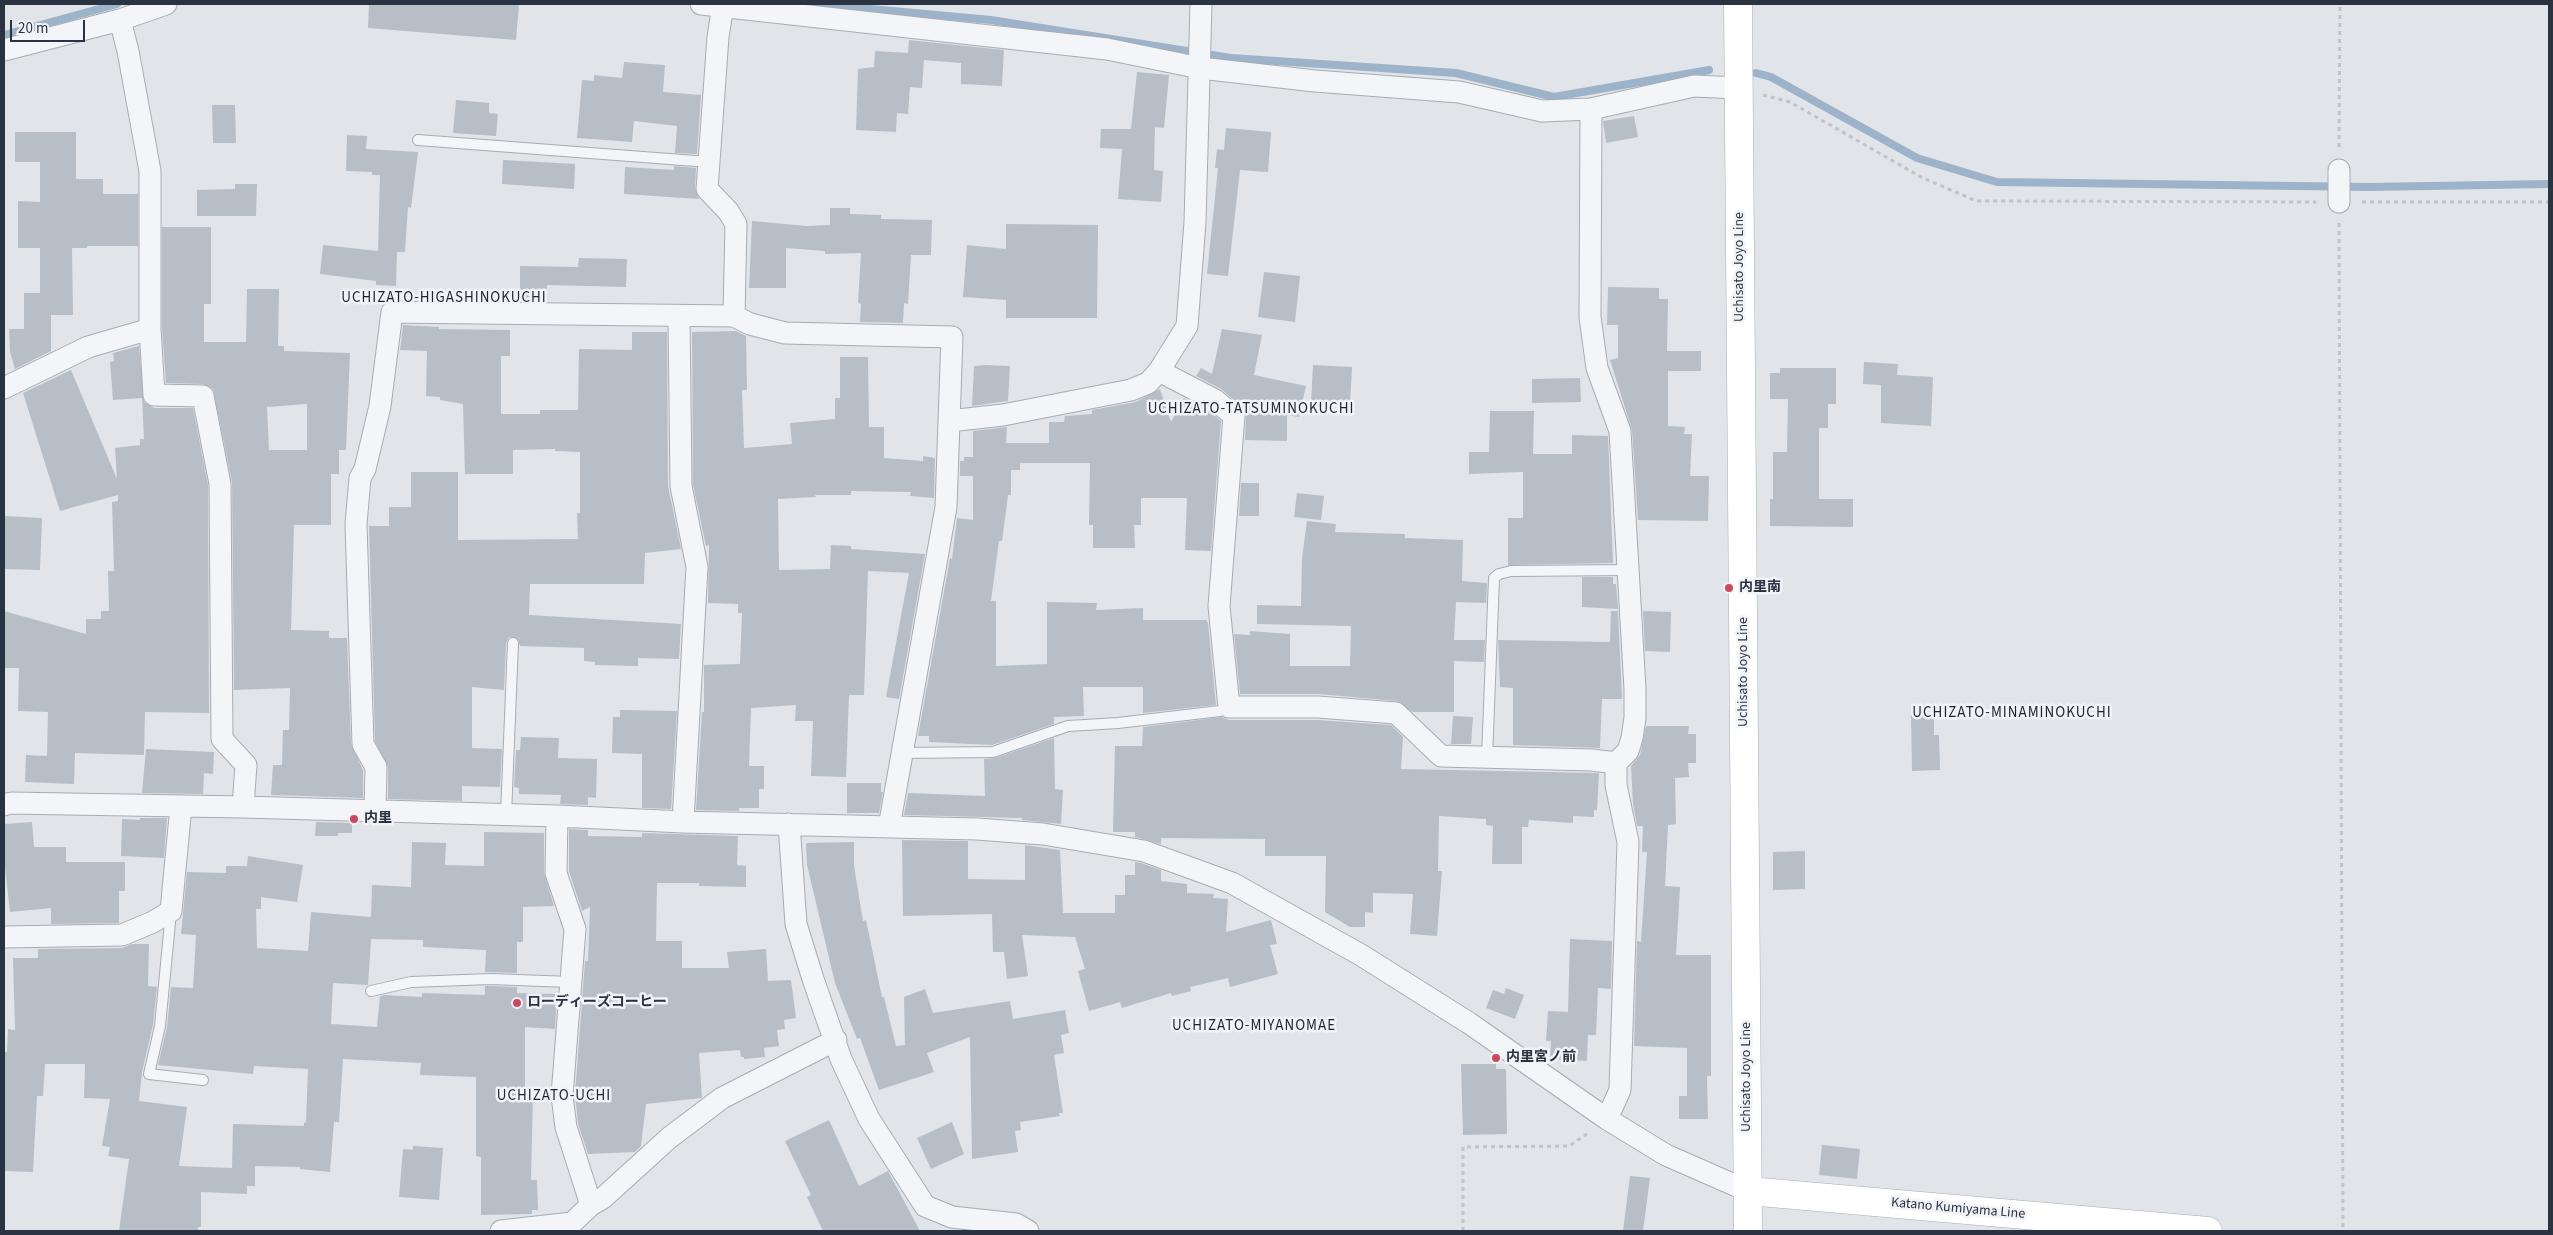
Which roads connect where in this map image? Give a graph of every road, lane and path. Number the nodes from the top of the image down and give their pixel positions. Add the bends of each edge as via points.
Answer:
1 (166, 4) edge
2 (701, 4) edge
3 (1201, 4) edge
4 (1738, 4) edge
5 (2340, 4) edge
6 (723, 5) edge
7 (120, 20) junction
8 (4, 50) edge
9 (1200, 68) junction
10 (1739, 88) junction
11 (1591, 109) junction
12 (418, 140) dead end
13 (709, 162) junction
14 (2339, 170) joint
15 (2339, 201) junction
16 (2549, 202) edge
17 (679, 316) junction
18 (734, 316) junction
19 (150, 330) junction
20 (1159, 371) junction
21 (4, 388) edge
22 (949, 422) junction
23 (1629, 570) junction
24 (513, 642) dead end
25 (1229, 707) junction
26 (902, 752) junction
27 (1488, 758) junction
28 (1616, 763) junction
29 (4, 805) edge
30 (181, 806) junction
31 (243, 807) junction
32 (375, 811) junction
33 (506, 815) junction
34 (557, 816) junction
35 (683, 822) junction
36 (789, 824) junction
37 (889, 827) junction
38 (171, 911) junction
39 (4, 937) edge
40 (571, 982) junction
41 (371, 991) dead end
42 (836, 1040) junction
43 (203, 1080) dead end
44 (1607, 1119) junction
45 (1748, 1191) junction
46 (591, 1205) junction
47 (502, 1231) edge
48 (1028, 1231) edge
49 (1464, 1231) edge
50 (1748, 1231) edge
51 (2208, 1231) edge
52 (2343, 1231) edge

1 - 7 street
2 - 6 street
3 - 9 street
4 - 10 main road, Uchisato Joyo Line
5 - 14 path
6 - 9 street via 1107,50
6 - 13 street
7 - 8 street
7 - 19 street via 150,171
9 - 11 street via 1315,82 1458,92 1542,111
9 - 20 street via 1195,222 1187,326
10 - 11 street via 1694,86
10 - 15 path via 1790,102 1920,177 1976,201
10 - 45 main road, Uchisato Joyo Line
11 - 23 street via 1590,317 1597,368 1620,431
12 - 13 lane
13 - 18 street via 707,189 736,224
14 - 15 street
15 - 16 path
15 - 52 path
17 - 18 street
17 - 32 street via 392,312 380,406 365,470 360,478 356,524 363,744 376,766
17 - 35 street via 681,486 697,566
18 - 22 street via 784,333 952,337
19 - 21 street via 88,347
19 - 31 street via 154,395 203,396 218,474 222,739 246,765
20 - 22 street via 1148,383 1131,390
20 - 25 street via 1215,400 1234,416 1219,606
22 - 26 street via 946,507
23 - 27 lane via 1511,571 1494,578
23 - 28 street via 1635,718 1628,751
24 - 33 lane
25 - 26 lane via 1220,711 1068,726 993,752
25 - 27 street via 1318,707 1396,713 1441,756
26 - 37 street
27 - 28 street
28 - 44 street via 1616,784 1628,842 1620,1090
29 - 30 street
30 - 31 street
30 - 38 street
31 - 32 street
32 - 33 street
33 - 34 street
34 - 35 street
34 - 40 street via 556,873 575,929
35 - 36 street
36 - 37 street
36 - 42 street via 796,924
37 - 44 street via 1043,834 1144,851 1232,883 1361,955 1461,1018
38 - 39 street via 122,935
38 - 43 lane via 160,1026 148,1074
40 - 41 lane via 490,979 411,982
40 - 46 street via 562,1096 566,1126
42 - 46 street via 722,1098 669,1138 603,1198
42 - 48 street via 841,1059 869,1119 925,1206 952,1217 1016,1224
44 - 45 street via 1666,1155
44 - 49 path via 1569,1146 1463,1147
45 - 50 main road
45 - 51 main road, Katano Kumiyama Line
46 - 47 street via 572,1223

